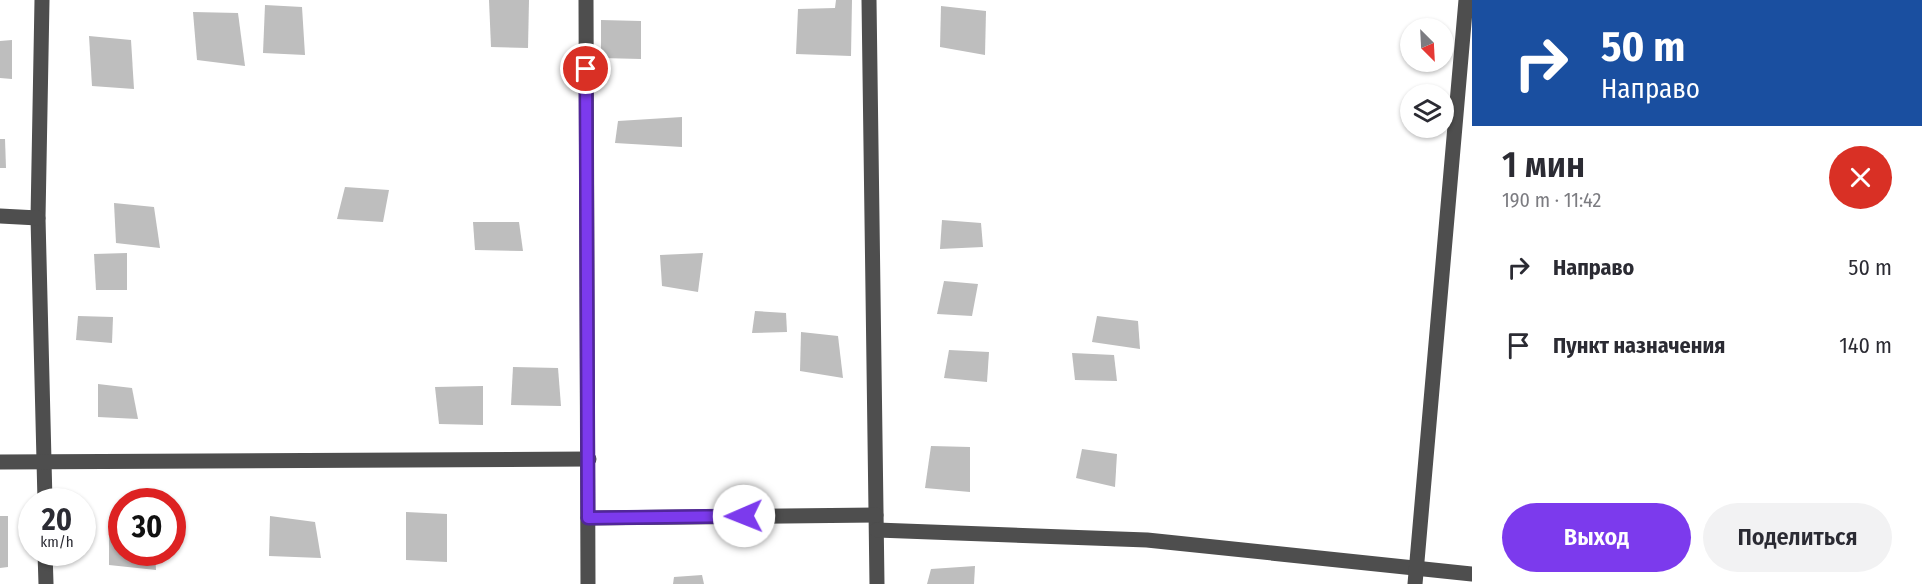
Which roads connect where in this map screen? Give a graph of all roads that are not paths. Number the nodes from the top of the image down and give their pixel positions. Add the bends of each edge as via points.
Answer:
1 (42, 0) edge
2 (586, 0) edge
3 (869, 0) edge
4 (1466, 0) edge
5 (0, 216) edge
6 (38, 218) junction
7 (589, 459) junction
8 (0, 462) edge
9 (45, 462) junction
10 (45, 488) edge
11 (588, 518) junction
12 (877, 522) junction
13 (45, 566) edge
14 (1472, 574) edge
15 (1416, 577) edge
16 (46, 584) edge
17 (588, 584) edge
18 (876, 584) edge

1 - 6 street
2 - 7 street
3 - 12 street
4 - 15 street
5 - 6 street
6 - 9 street
7 - 9 street
7 - 11 street
8 - 9 street
9 - 10 street
11 - 12 street
11 - 17 street
12 - 15 street via 1147,540
12 - 18 street
13 - 16 street
14 - 15 street

